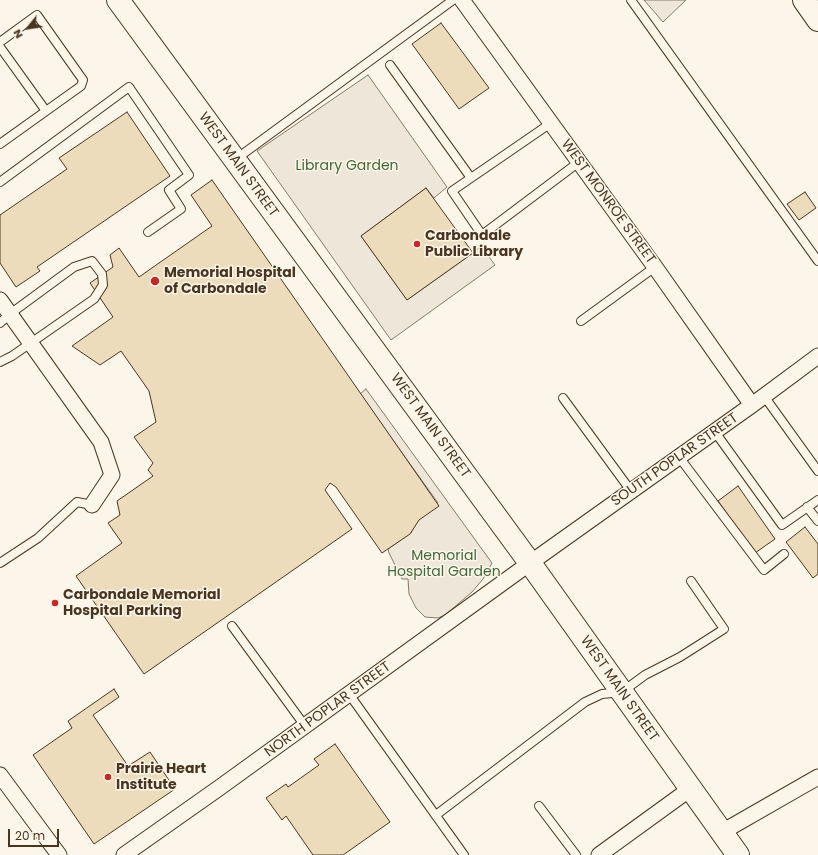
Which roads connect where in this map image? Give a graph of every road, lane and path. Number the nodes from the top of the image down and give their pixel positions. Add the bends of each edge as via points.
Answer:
1 (118, 0) edge
2 (453, 0) edge
3 (462, 0) edge
4 (631, 0) edge
5 (804, 0) edge
6 (818, 20) edge
7 (0, 42) edge
8 (0, 47) edge
9 (390, 65) dead end
10 (46, 111) junction
11 (550, 123) junction
12 (1, 140) edge
13 (235, 160) junction
14 (578, 162) junction
15 (471, 178) junction
16 (0, 182) edge
17 (148, 232) dead end
18 (818, 261) edge
19 (655, 267) junction
20 (0, 300) edge
21 (5, 319) edge
22 (581, 321) dead end
23 (31, 343) junction
24 (818, 356) edge
25 (0, 362) edge
26 (563, 398) dead end
27 (758, 401) junction
28 (714, 432) junction
29 (679, 457) junction
30 (818, 471) edge
31 (631, 491) junction
32 (818, 500) edge
33 (92, 505) joint
34 (807, 507) junction
35 (818, 521) edge
36 (784, 554) dead end
37 (0, 563) edge
38 (530, 563) junction
39 (691, 581) dead end
40 (232, 626) dead end
41 (622, 692) junction
42 (349, 694) junction
43 (304, 726) junction
44 (0, 775) edge
45 (818, 777) edge
46 (690, 789) junction
47 (539, 806) dead end
48 (436, 816) junction
49 (722, 832) junction
50 (59, 855) edge
51 (124, 855) edge
52 (464, 855) edge
53 (576, 855) edge
54 (599, 855) edge
55 (738, 855) edge

1 - 13 highway, WEST MAIN STREET
2 - 13 lane
3 - 11 street, WEST MONROE STREET
4 - 18 lane
5 - 6 highway
7 - 10 lane via 37,15 84,80 81,86
8 - 10 lane
9 - 15 lane
10 - 12 lane
11 - 14 street, WEST MONROE STREET
11 - 15 lane
13 - 38 highway, WEST MAIN STREET
14 - 15 lane via 482,234 452,191
14 - 19 street, WEST MONROE STREET
16 - 17 lane via 129,87 189,175 169,190 181,209
19 - 22 lane
19 - 27 street, WEST MONROE STREET
20 - 21 street
21 - 23 street
21 - 23 lane via 74,267 92,261 102,274 103,285 94,299
23 - 25 lane
23 - 33 street via 101,442 112,475
24 - 27 street, SOUTH POPLAR STREET
26 - 31 lane
27 - 28 street, SOUTH POPLAR STREET
27 - 30 lane
28 - 29 street, SOUTH POPLAR STREET
28 - 34 lane via 782,525
29 - 31 street, SOUTH POPLAR STREET
29 - 36 lane via 764,570
31 - 38 street, SOUTH POPLAR STREET
32 - 34 lane
33 - 37 lane via 77,502 38,538
34 - 35 lane
38 - 41 highway, WEST MAIN STREET
38 - 42 street, NORTH POPLAR STREET
39 - 41 lane via 724,629
40 - 43 lane
41 - 46 highway, WEST MAIN STREET
41 - 48 lane via 602,694 585,702
42 - 43 street, NORTH POPLAR STREET
42 - 48 lane
43 - 51 street, NORTH POPLAR STREET
44 - 50 street
45 - 49 street
46 - 49 highway, WEST MAIN STREET
46 - 54 street
47 - 53 lane
48 - 52 lane
49 - 55 highway, WEST MAIN STREET

